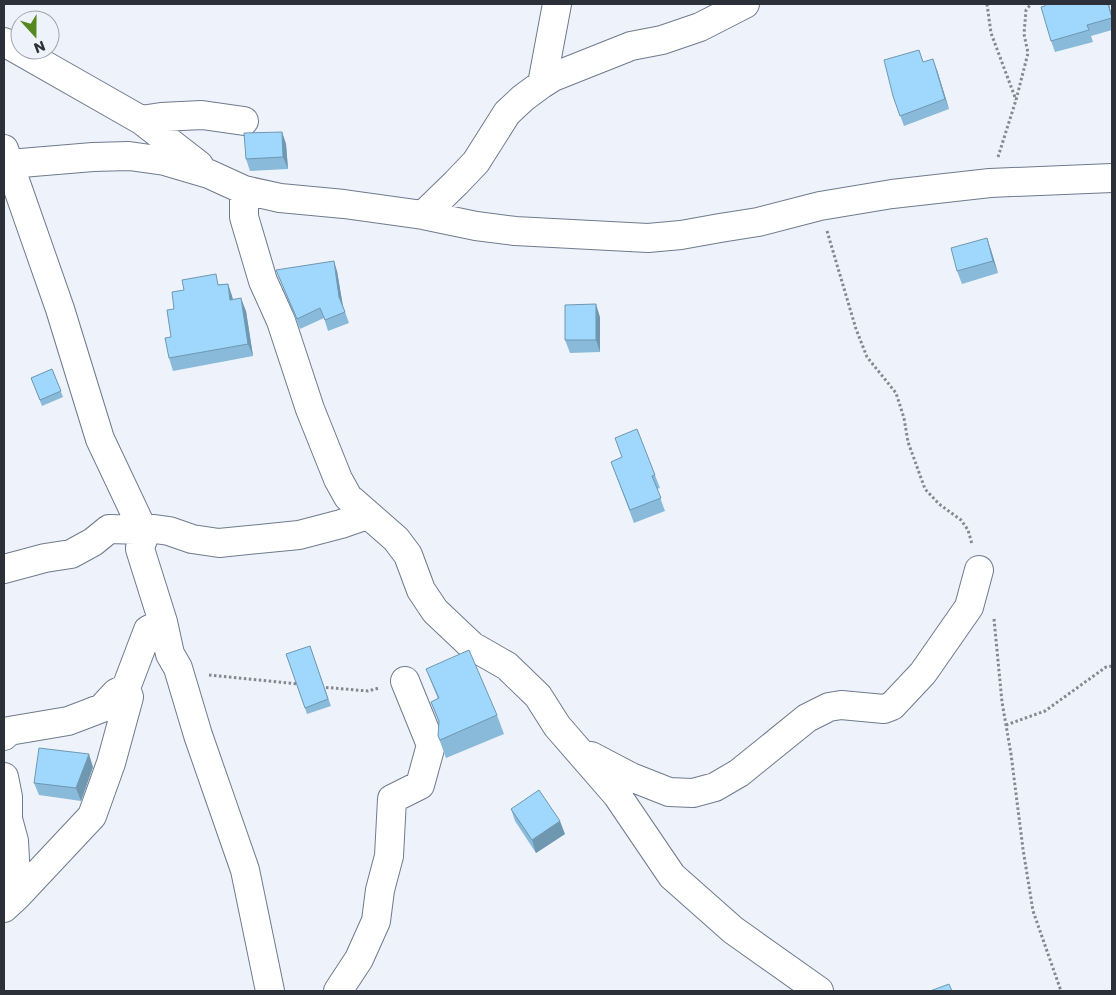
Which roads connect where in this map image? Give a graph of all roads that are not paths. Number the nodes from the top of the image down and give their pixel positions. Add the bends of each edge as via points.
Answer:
1 (557, 4) edge
2 (745, 4) edge
3 (4, 42) edge
4 (542, 84) junction
5 (141, 120) junction
6 (244, 121) dead end
7 (5, 159) edge
8 (209, 174) junction
9 (1112, 178) edge
10 (244, 190) junction
11 (423, 215) junction
12 (367, 515) junction
13 (141, 539) junction
14 (4, 569) edge
15 (979, 570) dead end
16 (163, 622) junction
17 (405, 681) road end
18 (126, 688) junction
19 (4, 736) edge
20 (579, 750) junction
21 (4, 777) edge
22 (10, 902) edge
23 (270, 991) edge
24 (338, 991) edge
25 (819, 991) edge

1 - 4 street
2 - 4 street via 700,27 631,46 552,77
3 - 5 street
4 - 11 street via 507,114 476,162
5 - 6 street via 202,115
5 - 8 street
7 - 8 street via 129,156 165,161
7 - 13 street via 60,309 100,439
8 - 10 street
9 - 11 street via 990,183 884,196 820,206 758,222 681,236 648,238 514,231
10 - 11 street via 280,198
10 - 12 street via 244,217 260,272 281,322 310,409 341,485 348,498
12 - 13 street via 299,535 234,542 192,539 147,528
12 - 20 street via 396,539 408,555 421,590 435,611 472,646 507,666 538,696 557,726
13 - 14 street via 108,529 71,554
13 - 16 street
15 - 20 street via 969,607 923,673 892,706 884,709 829,707 807,718 715,788 693,793 669,792
16 - 18 street via 148,630
16 - 23 street via 170,654 178,668 245,870
17 - 24 street via 431,745 420,785 392,799 389,856 376,921 359,959
18 - 19 street via 116,693 102,708 68,720 9,731
18 - 22 street via 129,697 92,816
20 - 25 street via 617,794 672,876 733,930
21 - 22 street via 8,819 14,841 15,881

